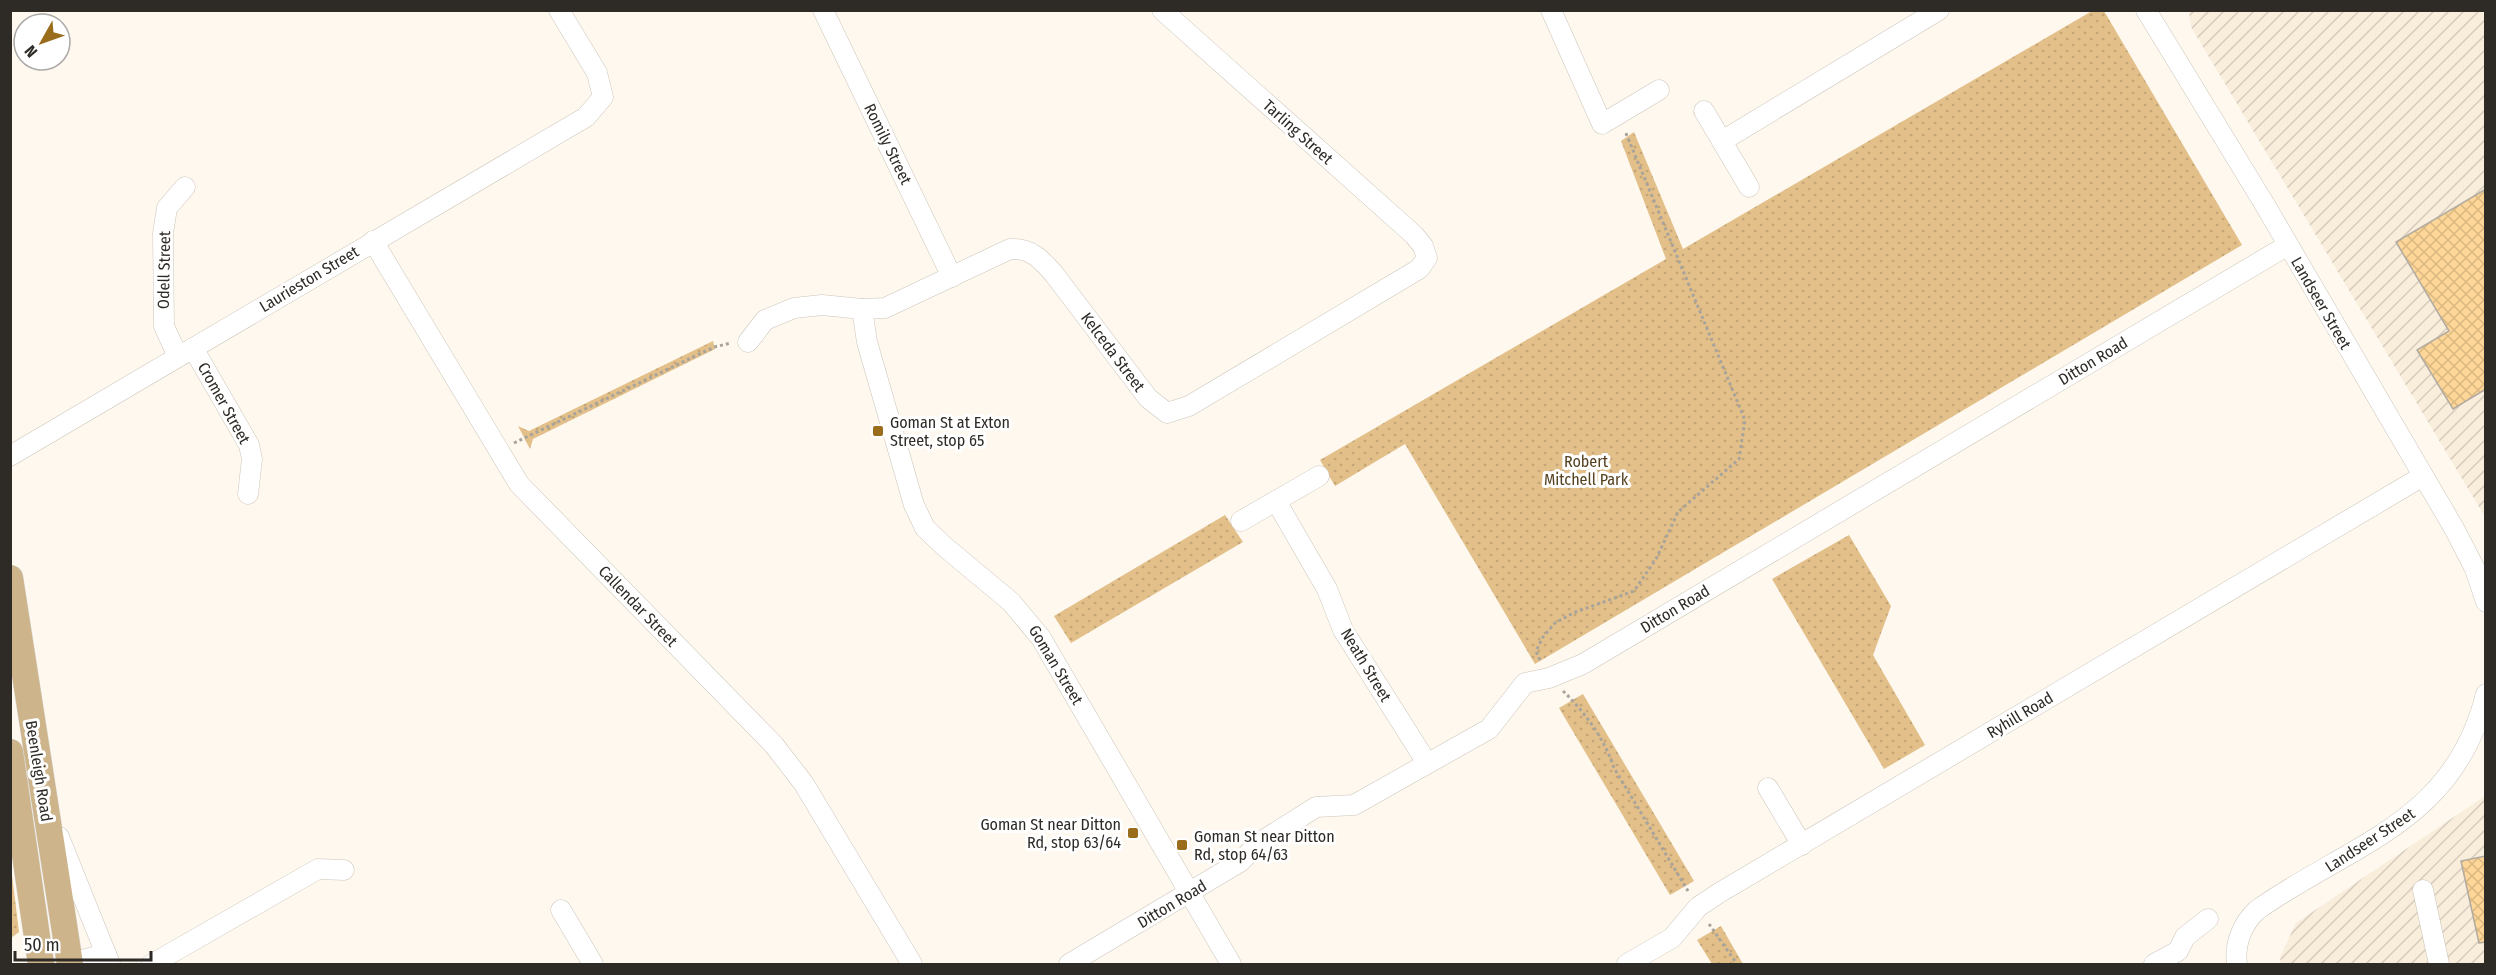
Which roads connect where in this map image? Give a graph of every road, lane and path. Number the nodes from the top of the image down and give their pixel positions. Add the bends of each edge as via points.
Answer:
1 (559, 10) edge
2 (823, 10) edge
3 (1162, 10) edge
4 (1551, 10) edge
5 (1939, 10) edge
6 (2146, 10) edge
7 (1659, 90) dead end
8 (1704, 111) dead end
9 (1618, 114) junction
10 (1722, 141) junction
11 (185, 187) dead end
12 (1749, 187) dead end
13 (373, 241) junction
14 (2288, 245) junction
15 (1427, 258) joint
16 (952, 277) junction
17 (862, 309) junction
18 (748, 342) joint
19 (185, 353) junction
20 (500, 451) junction
21 (10, 456) edge
22 (1319, 476) dead end
23 (2423, 476) junction
24 (248, 495) dead end
25 (1276, 501) junction
26 (1241, 521) dead end
27 (10, 578) edge
28 (2486, 602) edge
29 (1549, 678) junction
30 (2486, 694) edge
31 (10, 752) edge
32 (1427, 763) junction
33 (40, 777) junction
34 (1768, 788) dead end
35 (1802, 845) junction
36 (344, 870) dead end
37 (2424, 890) dead end
38 (1189, 894) junction
39 (1698, 907) junction
40 (561, 910) dead end
41 (2208, 919) dead end
42 (2183, 958) edge
43 (108, 959) edge
44 (41, 964) edge
45 (70, 964) edge
46 (152, 964) edge
47 (593, 964) edge
48 (912, 964) edge
49 (1069, 964) edge
50 (1231, 964) edge
51 (1626, 964) edge
52 (1737, 964) edge
53 (2154, 964) edge
54 (2237, 964) edge
55 (2439, 964) edge

1 - 13 street, Laurieston Street via 597,74 603,97 586,117
2 - 16 street, Romily Street
3 - 15 street, Tarling Street via 1414,235
4 - 9 street via 1602,124
5 - 10 street
6 - 14 street, Landseer Street
7 - 9 street
8 - 10 street
9 - 29 path via 1745,420 1739,459 1678,512 1656,559 1634,591 1573,612 1555,623 1543,637 1536,651
10 - 12 street
11 - 19 street, Odell Street via 167,208 163,233 164,326
13 - 19 street, Laurieston Street
13 - 20 street, Callendar Street
14 - 23 street, Landseer Street
14 - 29 street, Ditton Road via 1583,664
15 - 16 street, Kelceda Street via 1419,269 1189,406 1167,412 1148,398 1037,255 1010,249
16 - 17 street, Kelceda Street via 885,308
17 - 18 street, Kelceda Street via 822,305 794,308 765,320
17 - 38 street, Goman Street via 867,342 911,494 925,528 1011,603 1041,638
18 - 20 path via 714,347
19 - 21 street, Laurieston Street
19 - 24 street, Cromer Street via 249,445 252,459
20 - 48 street, Callendar Street via 519,484 774,746 804,784
22 - 25 street
23 - 28 street, Landseer Street via 2464,546
23 - 35 street, Ryhill Road
25 - 26 street
25 - 32 street, Neath Street via 1327,589 1343,630
27 - 33 main road, Beenleigh Road
29 - 32 street, Ditton Road via 1525,683 1489,729
29 - 39 path via 1573,701 1608,749 1614,768
30 - 54 street, Landseer Street via 2473,733 2434,795 2396,826 2257,910 2241,932
31 - 44 main road, Beenleigh Road
32 - 38 street, Ditton Road via 1354,806 1316,807
33 - 43 street via 65,858
33 - 45 main road, Beenleigh Road
34 - 35 street
35 - 39 street, Ryhill Road
36 - 46 street via 318,869
37 - 55 street
38 - 49 street, Ditton Road
38 - 50 street, Goman Street
39 - 51 street, Ryhill Road via 1672,938
39 - 52 path
40 - 47 street
41 - 42 street via 2185,938
42 - 53 street
43 - 45 street

